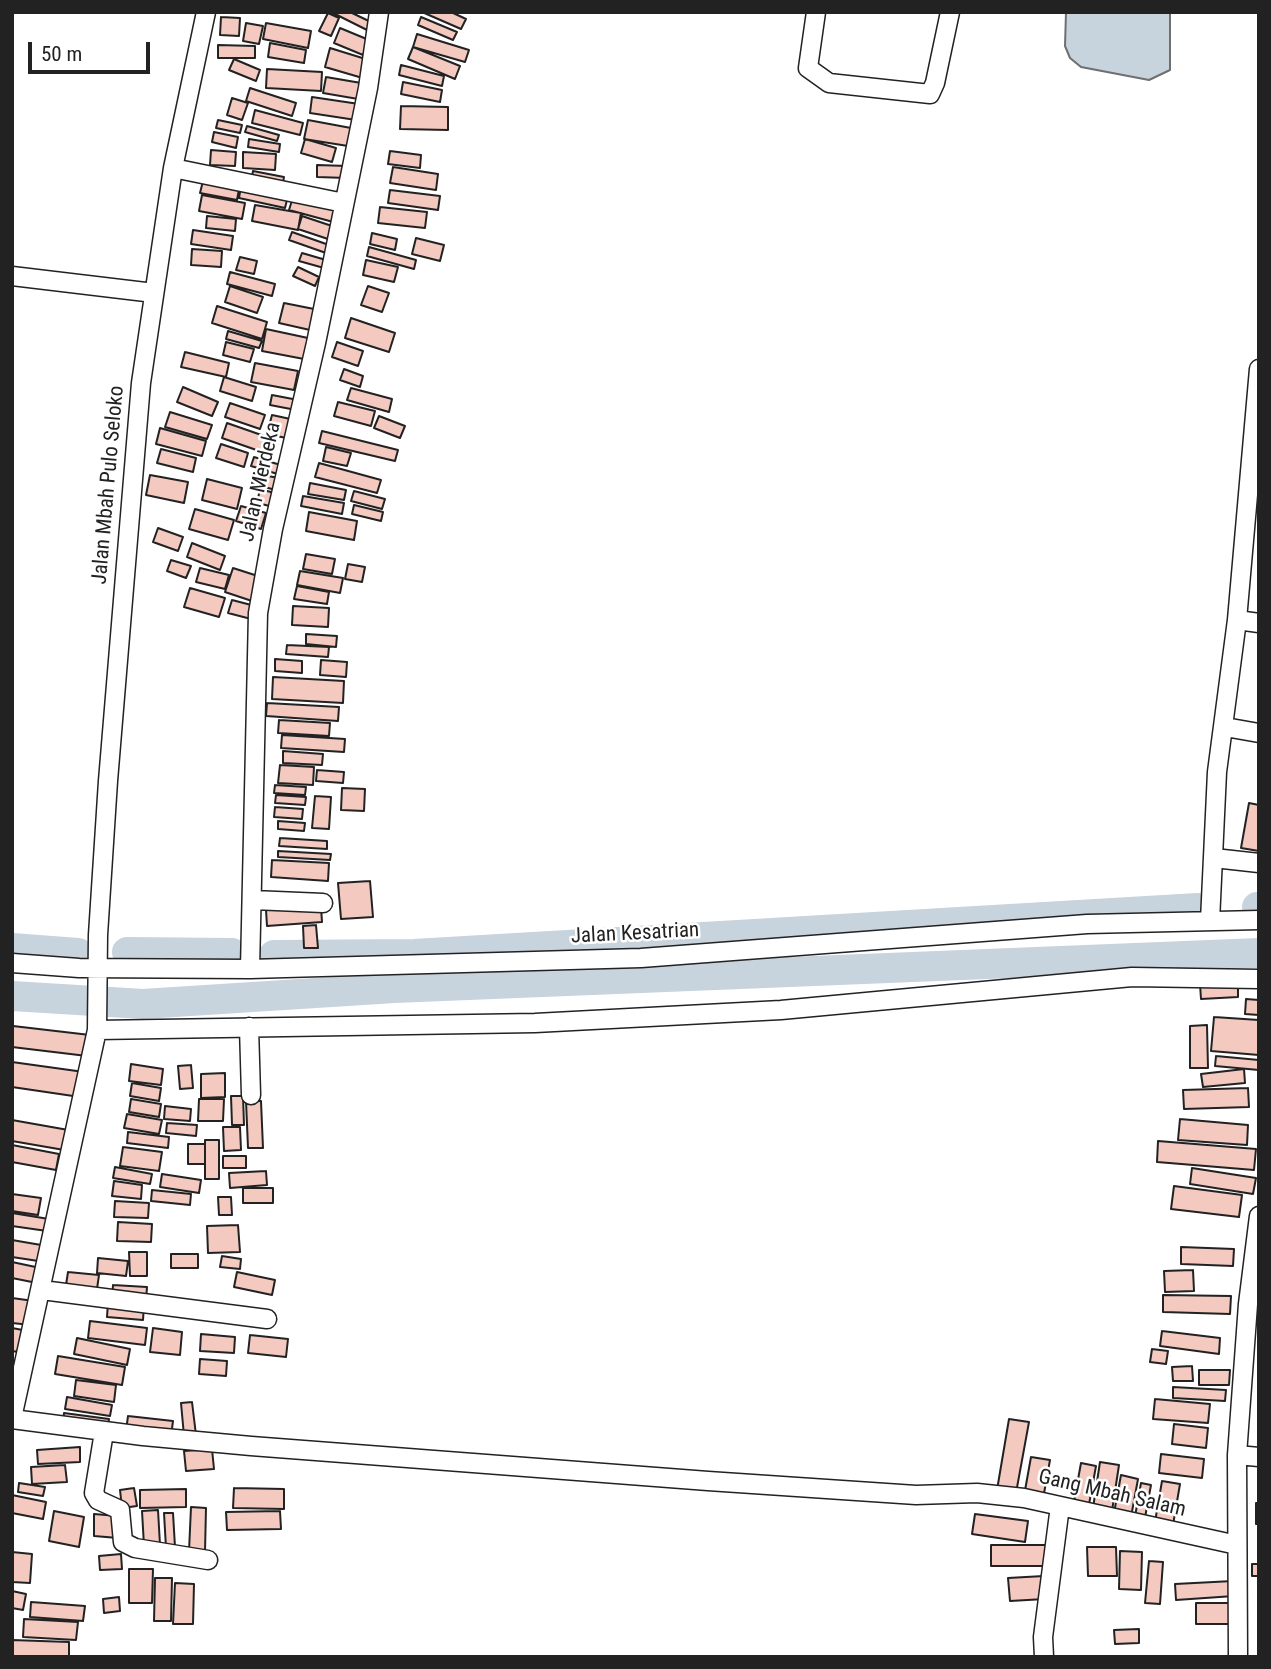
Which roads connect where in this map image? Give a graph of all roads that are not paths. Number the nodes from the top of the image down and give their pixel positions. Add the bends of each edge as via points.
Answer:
1 (206, 12) edge
2 (379, 12) edge
3 (816, 12) edge
4 (950, 12) edge
5 (173, 168) junction
6 (344, 203) junction
7 (12, 276) edge
8 (154, 293) junction
9 (1259, 369) edge
10 (1256, 416) edge
11 (1252, 516) edge
12 (1237, 620) junction
13 (1259, 623) edge
14 (1225, 727) junction
15 (1259, 733) edge
16 (1214, 858) junction
17 (1259, 863) edge
18 (253, 900) junction
19 (323, 903) dead end
20 (1210, 910) junction
21 (1259, 920) edge
22 (250, 958) junction
23 (12, 963) edge
24 (98, 968) junction
25 (1259, 979) edge
26 (97, 1023) junction
27 (250, 1036) junction
28 (251, 1095) dead end
29 (1259, 1216) edge
30 (42, 1290) junction
31 (267, 1319) dead end
32 (12, 1418) edge
33 (104, 1432) junction
34 (1237, 1455) junction
35 (1259, 1457) edge
36 (1060, 1506) junction
37 (1237, 1545) junction
38 (208, 1560) dead end
39 (1044, 1657) edge
40 (1238, 1657) edge

1 - 5 street, Jalan Mbah Pulo Seloko
2 - 6 street, Jalan Merdeka
3 - 4 street via 808,68 829,83 930,94
5 - 6 street
5 - 8 street, Jalan Mbah Pulo Seloko
6 - 18 street, Jalan Merdeka via 258,613
7 - 8 street
8 - 24 street, Jalan Mbah Pulo Seloko via 121,600
9 - 10 street
10 - 11 street
11 - 12 street
12 - 13 street
12 - 14 street
14 - 15 street
14 - 16 street via 1217,772
16 - 17 street
16 - 20 street
18 - 19 street
18 - 22 street, Jalan Merdeka
20 - 21 street, Jalan Kesatrian
20 - 22 street, Jalan Kesatrian via 1087,924 641,958
22 - 24 street, Jalan Kesatrian
23 - 24 street, Jalan Kesatrian
24 - 26 street, Jalan Mbah Pulo Seloko
25 - 27 street via 1132,976 781,1010
26 - 27 street
26 - 30 street, Jalan Mbah Pulo Seloko
27 - 28 street
29 - 34 street
30 - 31 street
30 - 32 street, Jalan Mbah Pulo Seloko
32 - 33 street, Gang Mbah Salam
33 - 36 street, Gang Mbah Salam via 708,1481 916,1494 977,1493
33 - 38 street via 94,1493 98,1500 120,1510 123,1542
34 - 35 street
34 - 37 street
36 - 37 street, Gang Mbah Salam
36 - 39 street
37 - 40 street

